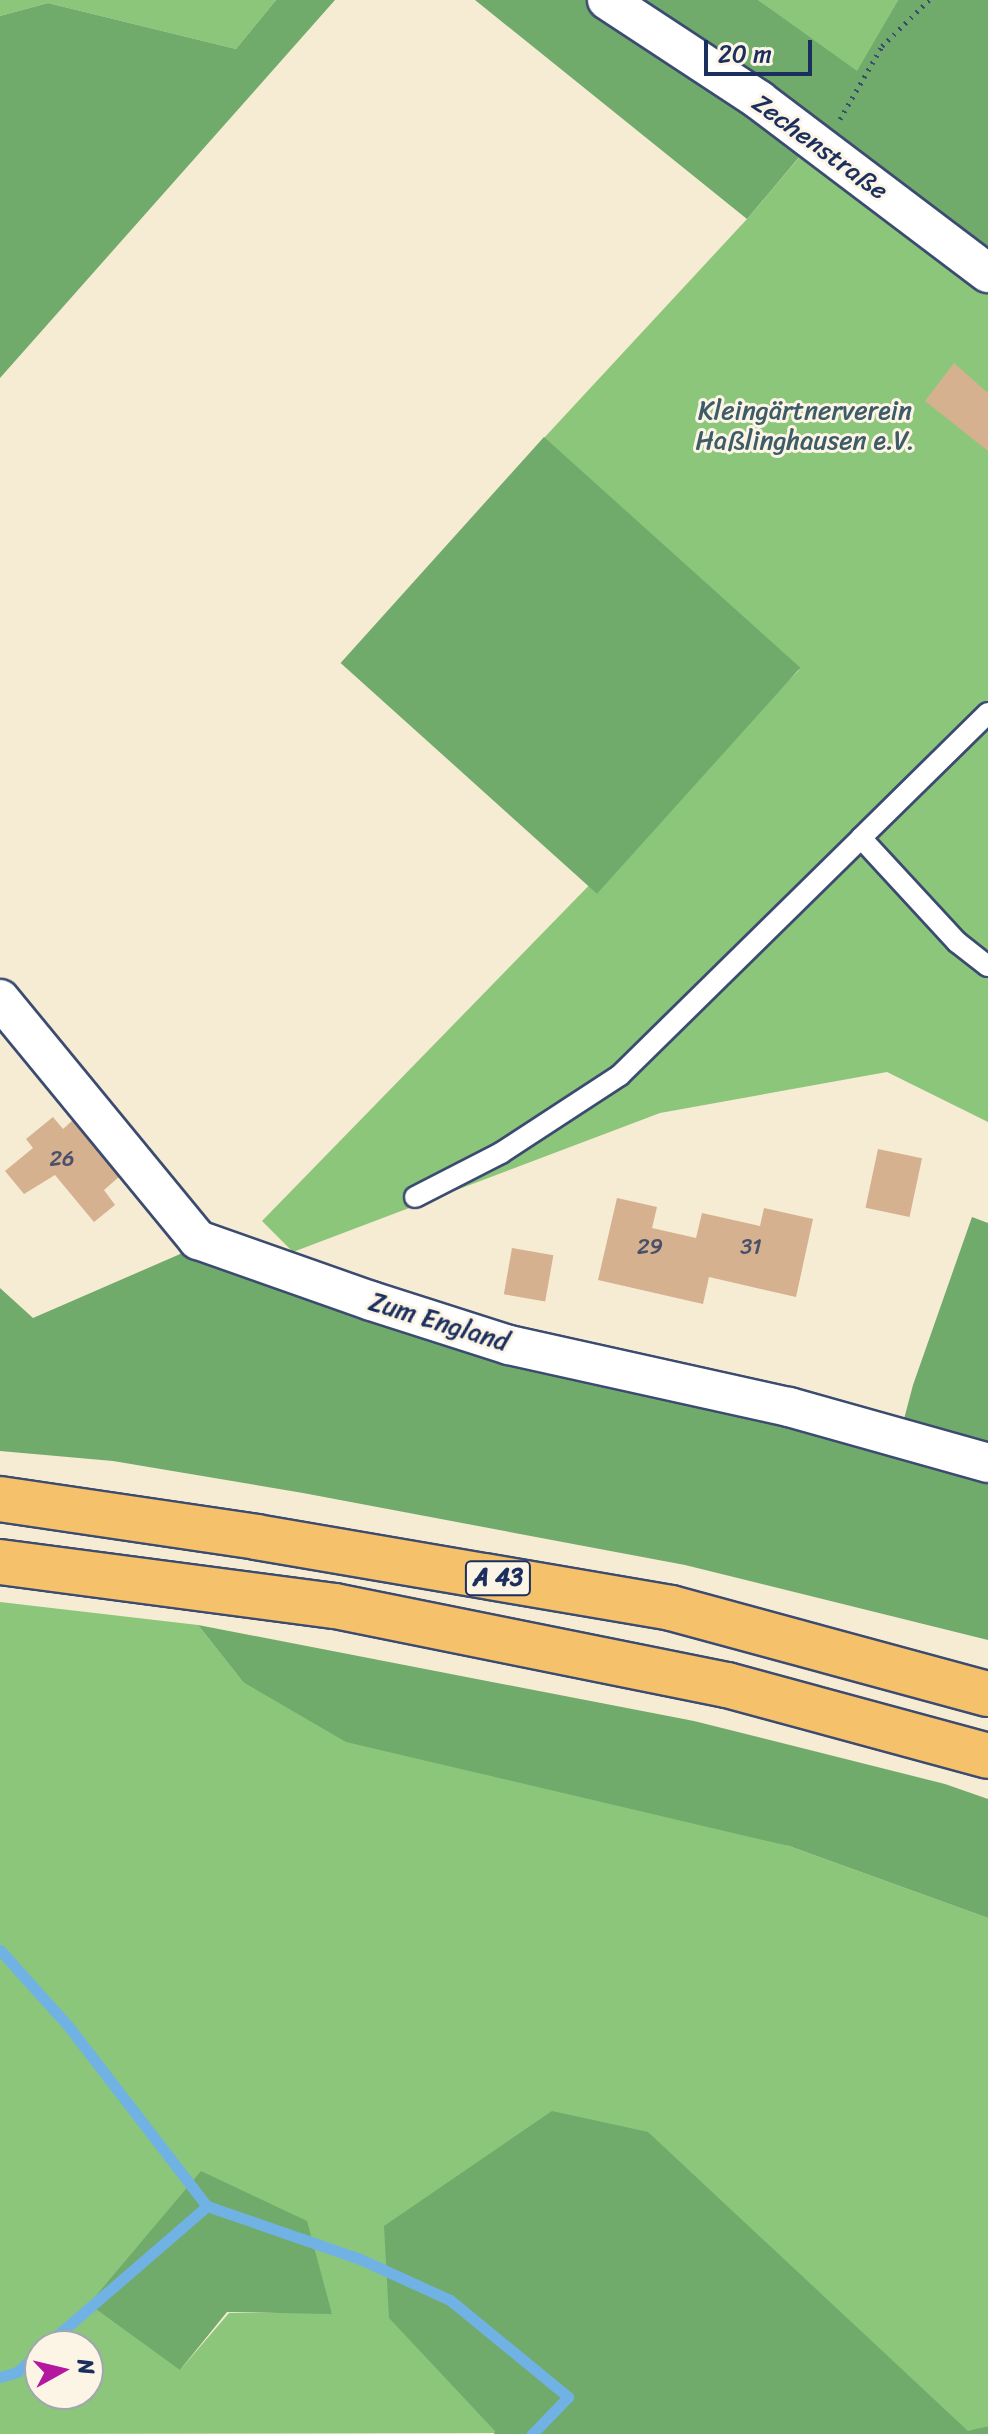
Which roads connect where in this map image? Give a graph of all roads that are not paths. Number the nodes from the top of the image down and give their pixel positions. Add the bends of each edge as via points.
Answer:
1 (607, 0) edge
2 (988, 273) edge
3 (988, 713) edge
4 (861, 838) junction
5 (988, 966) edge
6 (0, 999) edge
7 (415, 1197) dead end
8 (988, 1463) edge
9 (0, 1499) edge
10 (0, 1562) edge
11 (988, 1694) edge
12 (988, 1756) edge

1 - 2 street, Zechenstraße via 824,148
3 - 4 lane
4 - 5 lane via 957,942
4 - 7 lane via 620,1075 513,1146
6 - 8 street, Zum England via 198,1240 509,1345 789,1407
9 - 11 highway, A 43 via 671,1608
10 - 12 highway, A 43 via 351,1609 727,1685

